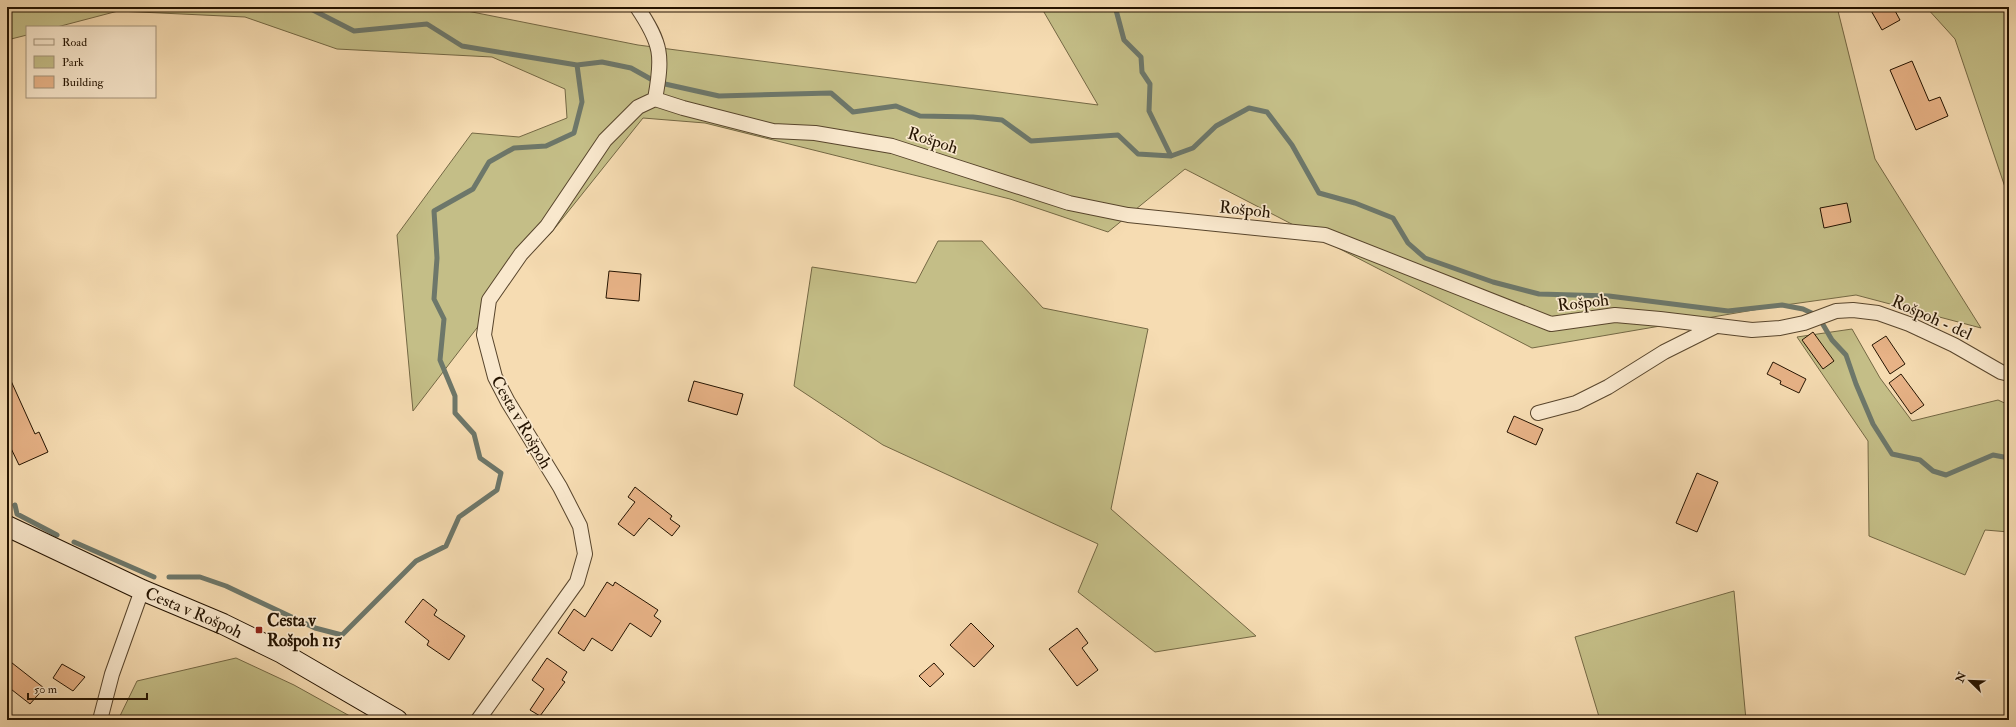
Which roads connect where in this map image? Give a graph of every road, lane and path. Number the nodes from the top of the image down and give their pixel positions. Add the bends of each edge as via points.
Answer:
1 (637, 7) edge
2 (656, 93) junction
3 (1836, 311) joint
4 (1714, 327) junction
5 (2009, 374) edge
6 (1538, 414) dead end
7 (7, 526) edge
8 (142, 590) junction
9 (100, 720) edge
10 (397, 720) edge
11 (478, 720) edge

1 - 2 street via 659,45 660,70
2 - 4 street, Rošpoh via 683,108 773,131 815,133 892,146 1069,203 1128,216 1325,235 1551,324 1614,315
2 - 11 street, Cesta v Rošpoh via 605,140 547,226 521,254 489,300 484,335 495,377 580,526 585,554 577,582
3 - 4 street, Rošpoh via 1804,323 1780,328 1752,330
3 - 5 street, Rošpoh - del via 1853,310 1890,317 1954,344 2001,372
4 - 6 street via 1664,352 1608,387 1576,403
7 - 8 street, Cesta v Rošpoh
8 - 9 street via 112,674
8 - 10 street, Cesta v Rošpoh via 224,624 282,653

